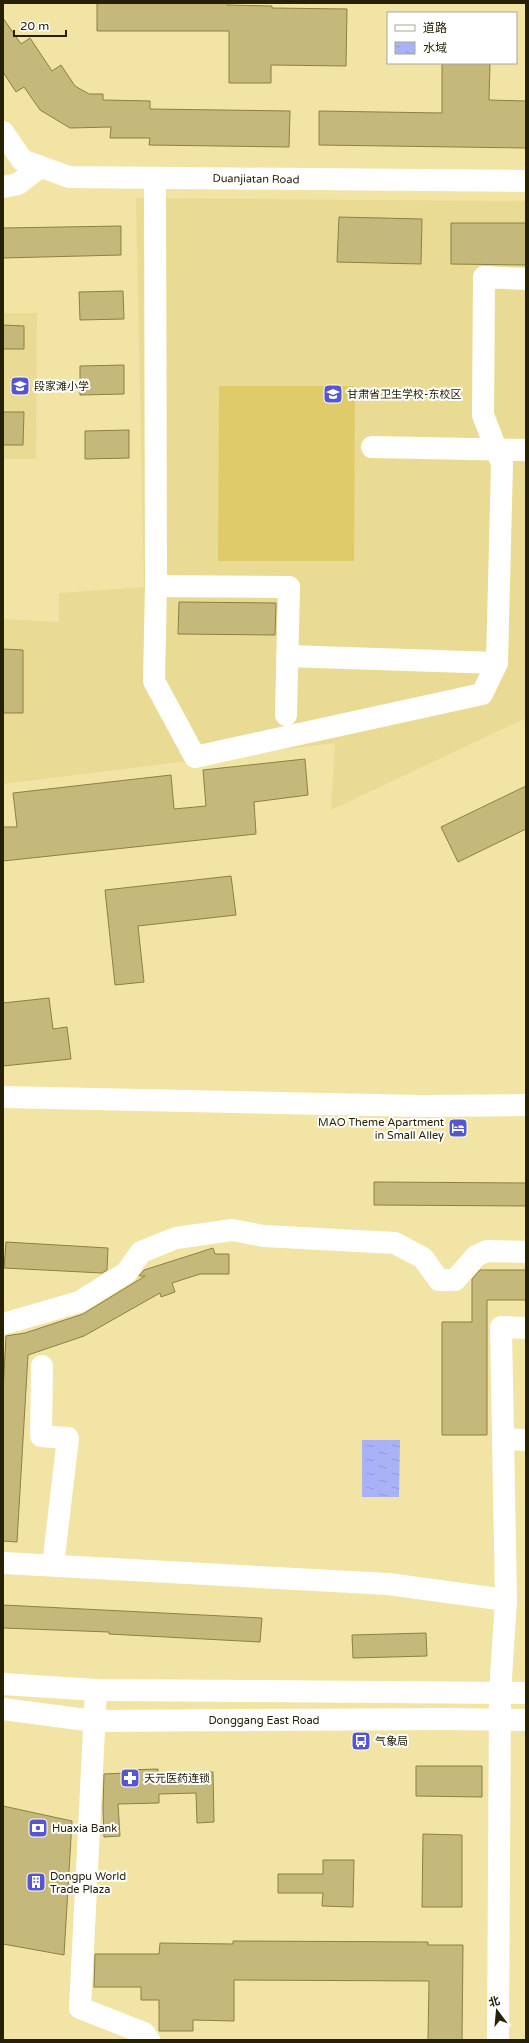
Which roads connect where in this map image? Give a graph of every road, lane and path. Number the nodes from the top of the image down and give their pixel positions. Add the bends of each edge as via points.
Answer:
1 (3, 132) edge
2 (40, 167) junction
3 (155, 178) junction
4 (526, 182) edge
5 (3, 187) edge
6 (526, 279) edge
7 (372, 447) dead end
8 (496, 450) junction
9 (526, 450) edge
10 (156, 586) junction
11 (287, 656) junction
12 (497, 663) junction
13 (286, 715) dead end
14 (3, 1097) edge
15 (526, 1105) edge
16 (526, 1252) edge
17 (3, 1324) edge
18 (526, 1328) edge
19 (42, 1366) dead end
20 (503, 1439) junction
21 (526, 1440) edge
22 (3, 1563) edge
23 (53, 1565) junction
24 (506, 1600) junction
25 (3, 1684) edge
26 (96, 1690) junction
27 (500, 1693) junction
28 (526, 1693) edge
29 (3, 1709) edge
30 (500, 1720) junction
31 (526, 1720) edge
32 (94, 1721) junction
33 (149, 2040) edge
34 (498, 2040) edge

1 - 2 main road, Duanjiatan Road via 22,160
2 - 3 main road, Duanjiatan Road via 69,177
2 - 5 main road via 18,184
3 - 4 main road, Duanjiatan Road
3 - 10 main road
6 - 8 main road via 484,277 483,415
7 - 8 main road
8 - 9 main road
8 - 12 main road via 502,464
10 - 11 main road via 289,587
10 - 12 main road via 154,681 195,757 482,694
11 - 12 main road
11 - 13 main road
14 - 15 main road via 422,1106
16 - 17 main road via 487,1251 476,1256 455,1280 439,1280 423,1258 395,1243 264,1236 232,1230 176,1238 141,1252 126,1273 79,1302
18 - 20 main road via 501,1327
19 - 23 main road via 41,1436 68,1438
20 - 21 main road
20 - 24 main road
22 - 23 main road
23 - 24 main road via 388,1584
24 - 27 main road
25 - 26 main road
26 - 27 main road
26 - 32 main road
27 - 28 main road
27 - 30 main road
29 - 32 main road, Donggang East Road
30 - 31 main road, Donggang East Road
30 - 32 main road, Donggang East Road
30 - 34 main road
32 - 33 main road via 80,2008 144,2033

